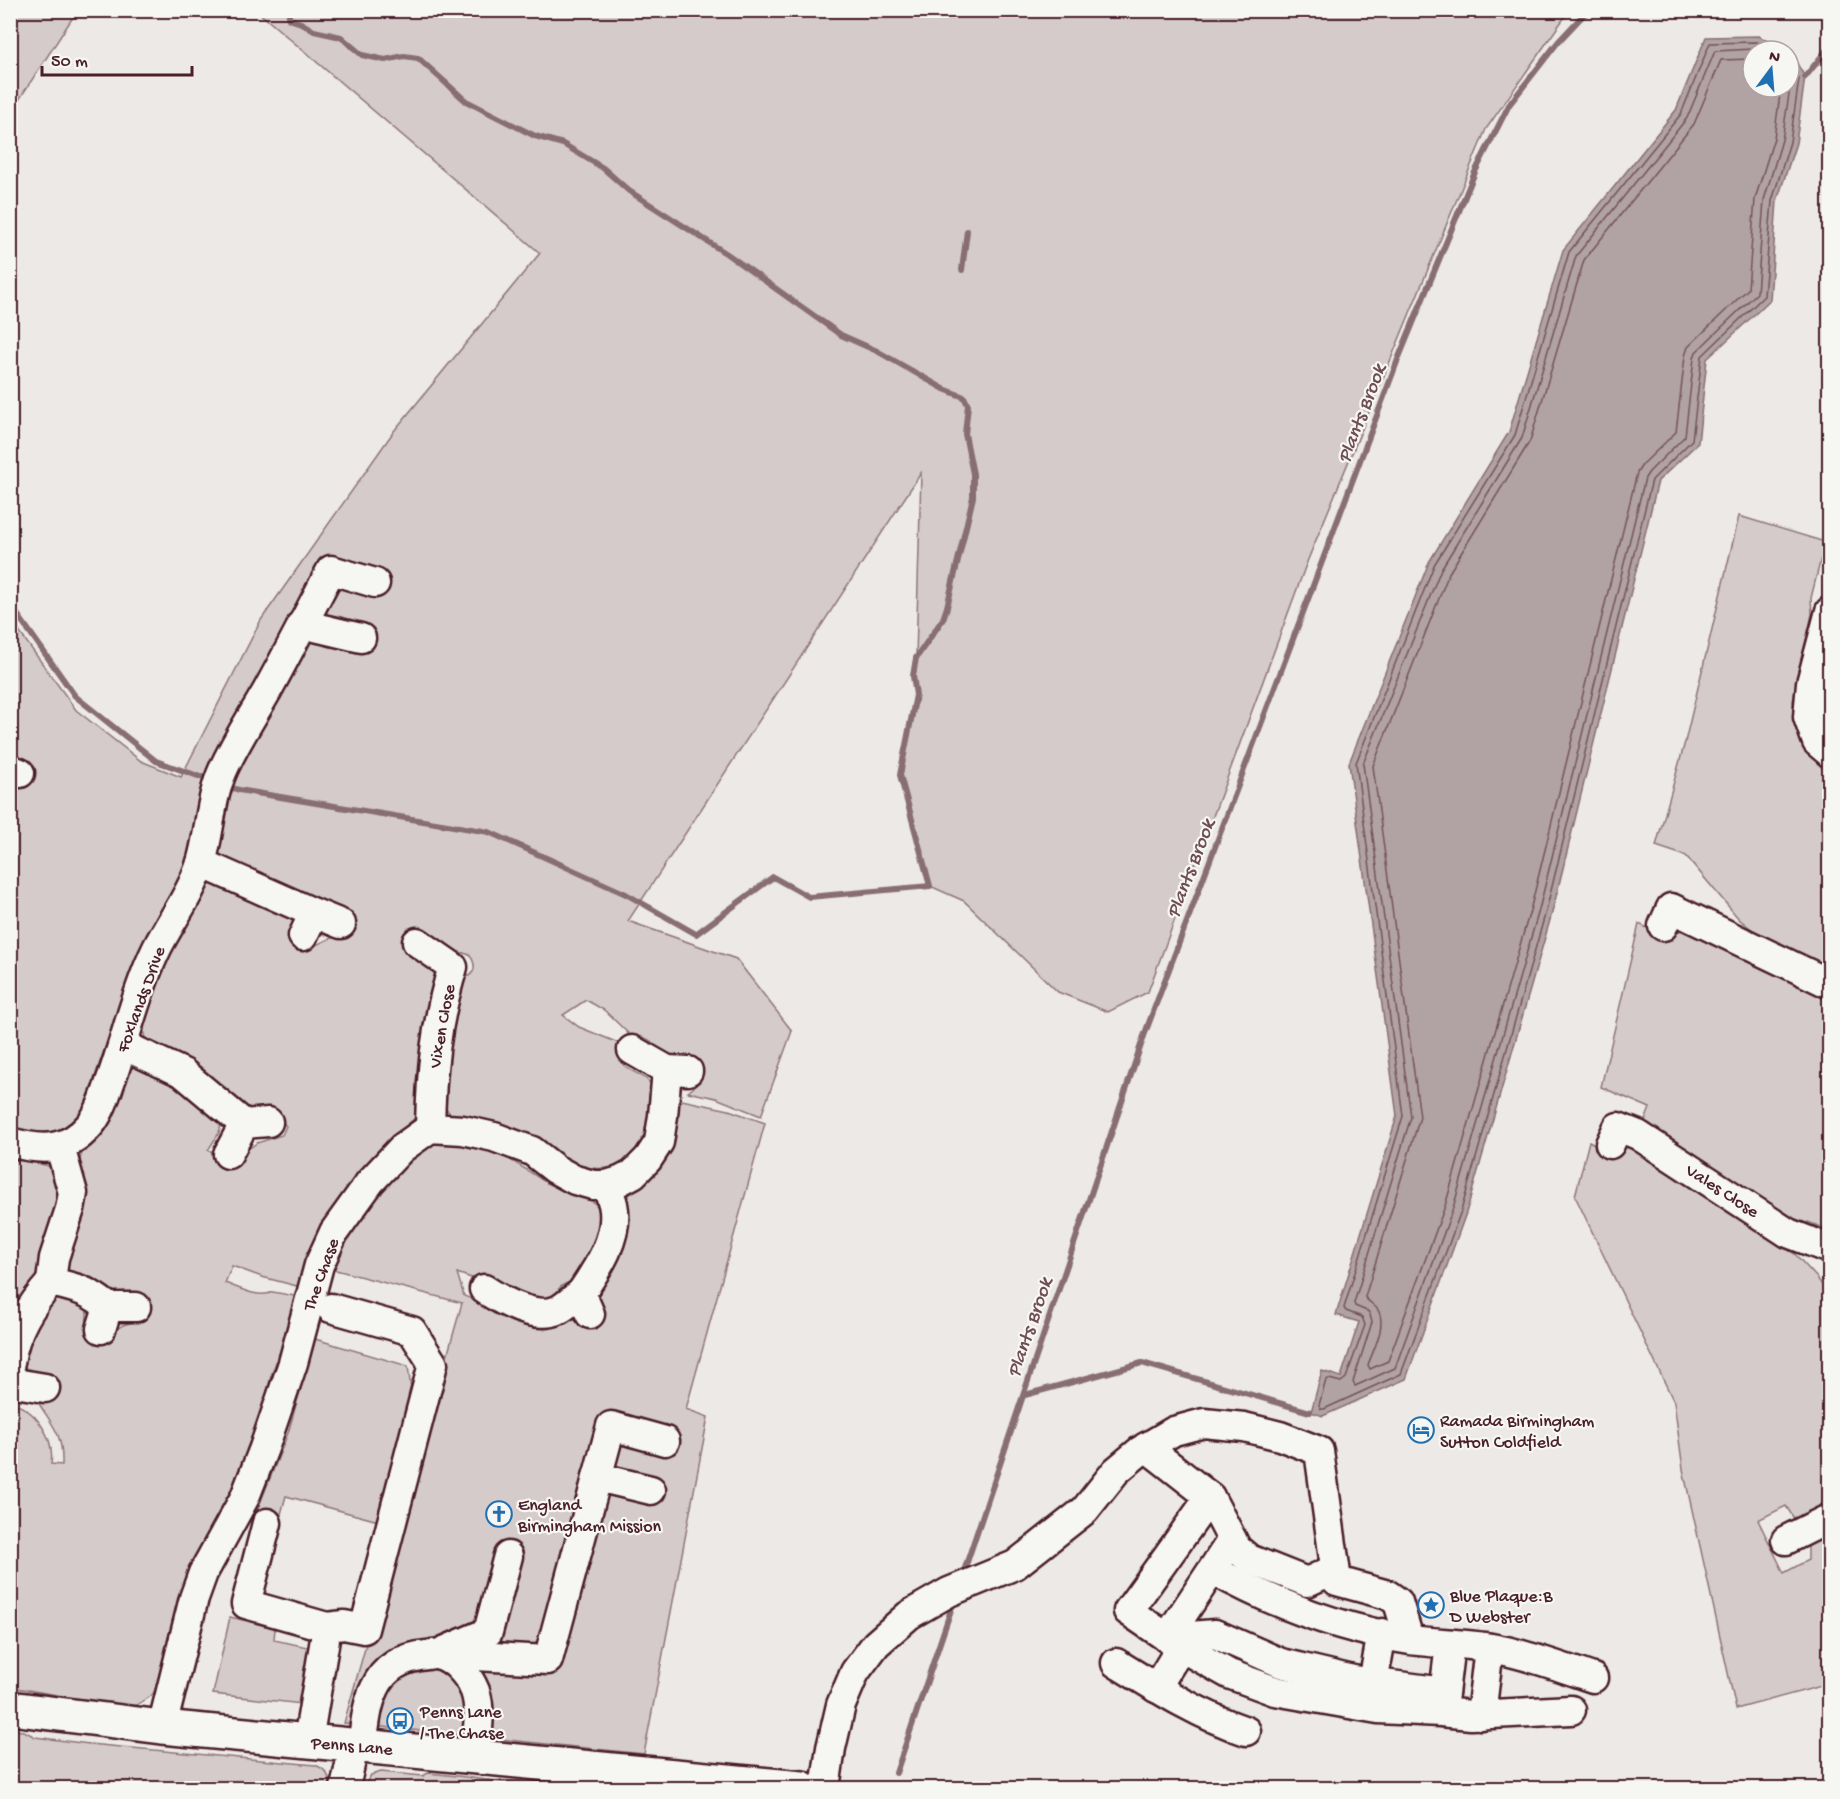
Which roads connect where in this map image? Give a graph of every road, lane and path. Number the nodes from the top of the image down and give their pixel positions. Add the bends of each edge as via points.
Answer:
1 (375, 583) dead end
2 (1830, 611) edge
3 (302, 624) junction
4 (361, 638) dead end
5 (1830, 753) edge
6 (201, 863) junction
7 (1670, 908) dead end
8 (341, 924) dead end
9 (417, 942) dead end
10 (1830, 984) edge
11 (123, 1046) junction
12 (632, 1050) dead end
13 (1618, 1126) dead end
14 (430, 1128) junction
15 (10, 1143) edge
16 (60, 1147) junction
17 (228, 1154) dead end
18 (607, 1185) junction
19 (1830, 1250) edge
20 (51, 1282) junction
21 (484, 1289) dead end
22 (136, 1307) dead end
23 (331, 1308) dead end
24 (12, 1376) edge
25 (45, 1388) dead end
26 (665, 1441) dead end
27 (1146, 1447) junction
28 (597, 1477) junction
29 (651, 1490) dead end
30 (1210, 1497) junction
31 (1830, 1518) edge
32 (267, 1523) dead end
33 (1785, 1539) dead end
34 (1232, 1540) junction
35 (508, 1556) dead end
36 (1335, 1569) junction
37 (1213, 1570) junction
38 (327, 1627) junction
39 (1382, 1633) junction
40 (1409, 1640) junction
41 (1174, 1642) junction
42 (1450, 1644) junction
43 (1489, 1648) junction
44 (436, 1654) junction
45 (1116, 1663) dead end
46 (1593, 1678) dead end
47 (1156, 1688) junction
48 (1376, 1696) junction
49 (1443, 1702) junction
50 (10, 1708) edge
51 (1570, 1710) dead end
52 (1481, 1715) junction
53 (162, 1727) junction
54 (1246, 1731) dead end
55 (308, 1741) junction
56 (358, 1746) junction
57 (475, 1756) junction
58 (345, 1788) edge
59 (802, 1788) edge
60 (825, 1788) edge

1 - 3 street, Foxlands Drive via 331,570
2 - 5 street via 1811,683 1808,717 1817,742
3 - 4 street
3 - 6 street, Foxlands Drive via 219,781
6 - 8 street via 308,925
6 - 11 street, Foxlands Drive via 158,947
7 - 10 street
9 - 14 street, Vixen Close via 453,967 434,1048
11 - 16 street, Foxlands Drive via 98,1113 80,1134
11 - 17 street via 183,1073 256,1123
12 - 18 street via 678,1071 664,1108 659,1142 633,1174
13 - 19 street, Vales Close via 1638,1135 1788,1233
14 - 18 street via 494,1137 532,1151 574,1180
14 - 53 street, The Chase via 402,1148 370,1182 334,1232 319,1265 293,1363 264,1448 245,1497 194,1598
15 - 16 street via 41,1149
16 - 20 street via 73,1193
18 - 21 street via 613,1206 613,1228 607,1249 578,1299 558,1310 542,1312 503,1301
20 - 22 street via 94,1295 104,1318
20 - 24 street via 23,1319 14,1341
23 - 38 street via 412,1331 433,1364 364,1629
24 - 25 street
26 - 28 street via 611,1426
27 - 30 street
27 - 36 street via 1174,1431 1204,1423 1244,1427 1319,1450
27 - 60 street via 1116,1471 1085,1510 1016,1565 949,1592 909,1615 876,1644 855,1672 842,1705
28 - 29 street
28 - 44 street via 548,1660
30 - 34 street
30 - 41 street via 1128,1611
31 - 33 street
32 - 38 street via 246,1604
34 - 36 street via 1249,1559 1306,1582
34 - 37 street
35 - 44 street via 488,1632
36 - 40 street via 1337,1581 1388,1595 1398,1602
37 - 39 street via 1286,1606
37 - 41 street
38 - 55 street
39 - 40 street
39 - 48 street
40 - 42 street
41 - 47 street
41 - 48 street via 1215,1634 1281,1663 1353,1680
42 - 43 street
42 - 49 street
43 - 46 street
43 - 52 street
44 - 56 street via 413,1656 390,1666 375,1686
44 - 57 street via 453,1662 468,1677 475,1692 479,1713
45 - 47 street
47 - 54 street via 1218,1722
48 - 49 street
49 - 52 street via 1471,1715
50 - 53 main road, Penns Lane
51 - 52 street
53 - 55 main road, Penns Lane
55 - 56 main road, Penns Lane
56 - 57 main road, Penns Lane
56 - 58 street
57 - 59 main road, Penns Lane

